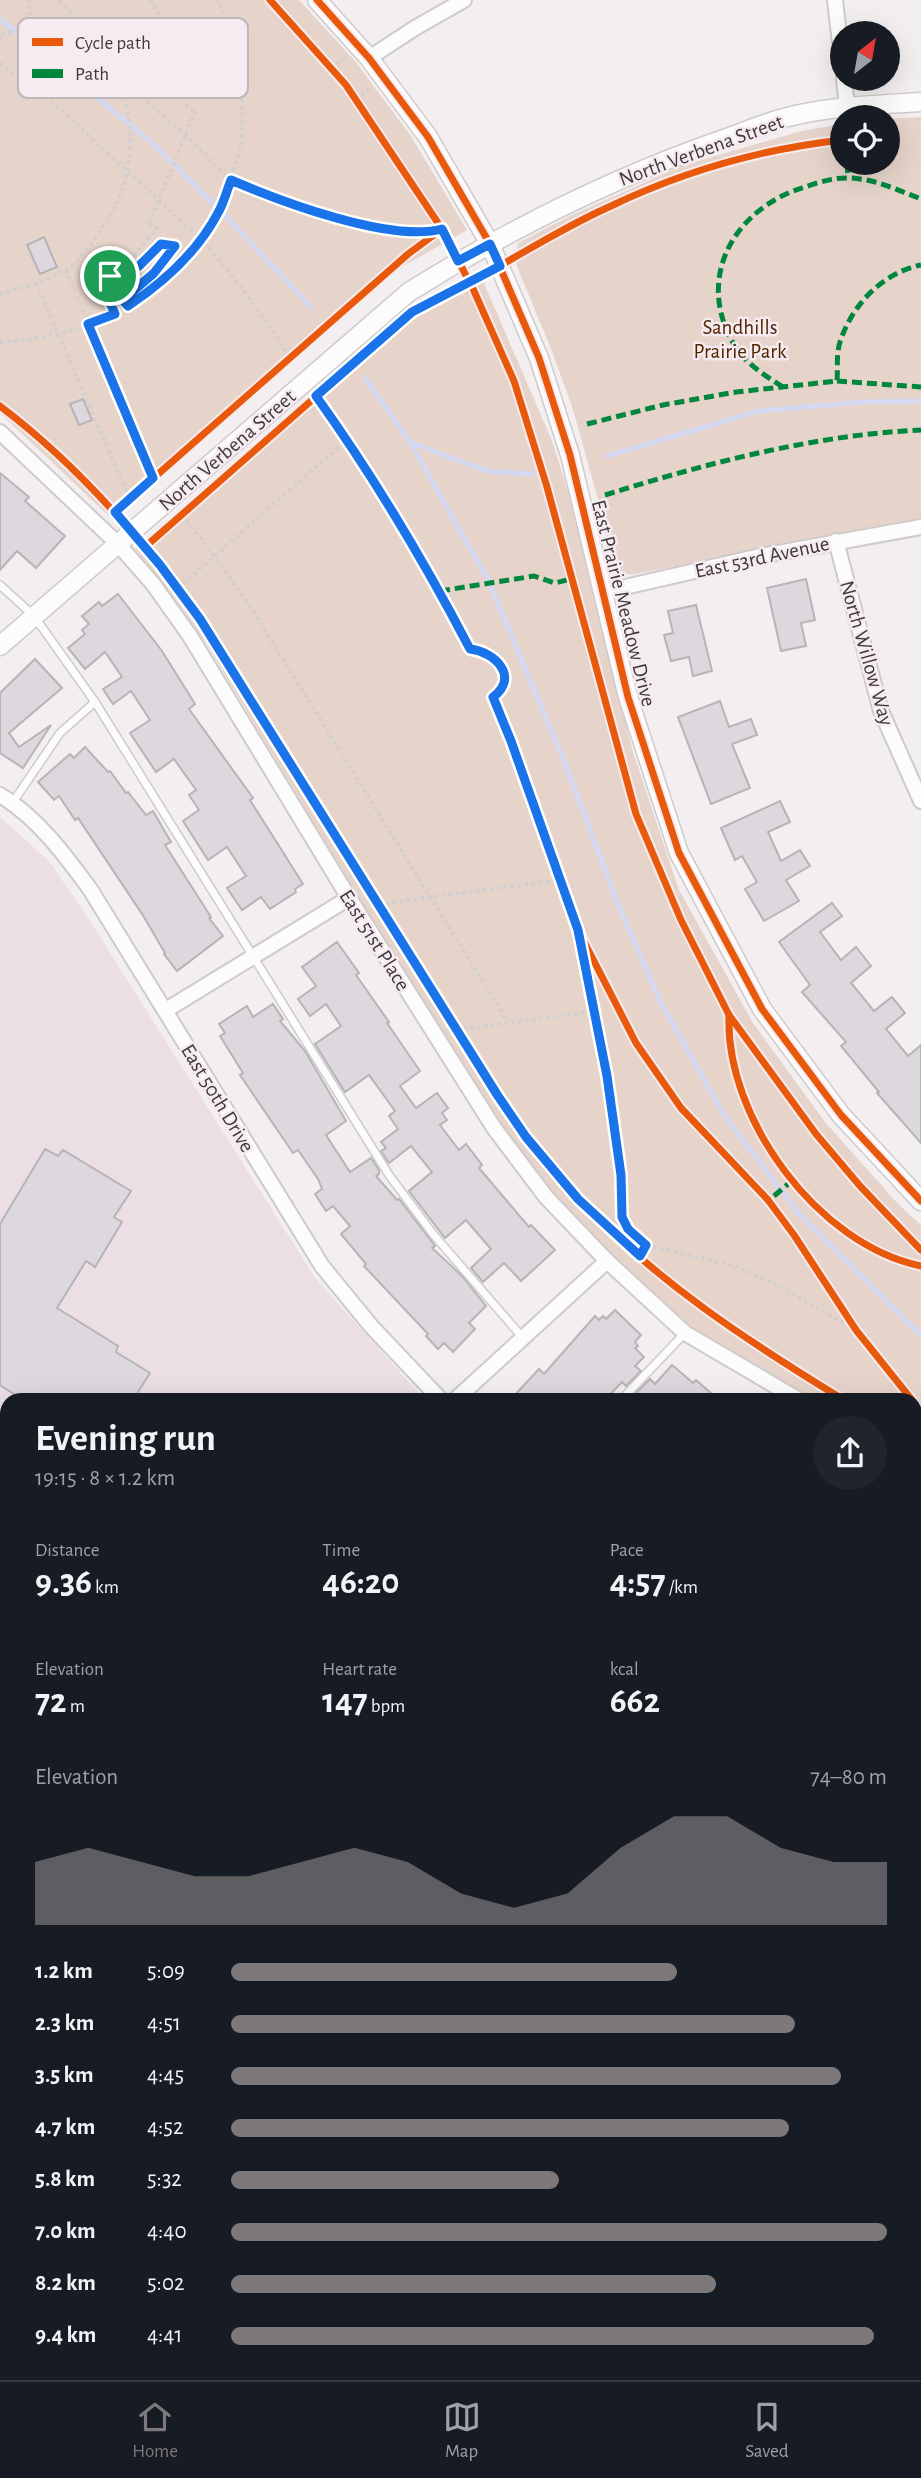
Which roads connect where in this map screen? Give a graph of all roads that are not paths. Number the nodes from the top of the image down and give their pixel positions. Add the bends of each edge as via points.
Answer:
1 (317, 0) edge
2 (464, 0) edge
3 (835, 0) edge
4 (837, 21) edge
5 (369, 58) junction
6 (921, 103) edge
7 (884, 105) edge
8 (830, 110) edge
9 (490, 244) junction
10 (0, 432) edge
11 (921, 527) edge
12 (836, 541) junction
13 (118, 544) junction
14 (0, 585) edge
15 (603, 592) junction
16 (33, 616) junction
17 (0, 646) edge
18 (95, 702) junction
19 (916, 779) edge
20 (6, 799) edge
21 (921, 801) edge
22 (349, 898) junction
23 (253, 957) junction
24 (166, 1010) junction
25 (921, 1201) edge
26 (607, 1261) junction
27 (685, 1333) junction
28 (523, 1338) junction
29 (434, 1393) edge
30 (463, 1393) edge
31 (628, 1393) edge
32 (787, 1393) edge

1 - 5 street, East Prairie Meadow Drive
2 - 5 street
3 - 4 street
5 - 9 street, East Prairie Meadow Drive via 428,137
6 - 7 street, North Verbena Street
8 - 9 street, North Verbena Street via 785,117 662,160
9 - 13 street, North Verbena Street via 410,292
9 - 15 street, East Prairie Meadow Drive via 540,358 570,455
10 - 13 street, East 51st Place
11 - 12 street, East 53rd Avenue
12 - 15 street, East 53rd Avenue
12 - 19 street, North Willow Way via 881,711
13 - 16 street, North Verbena Street
13 - 22 street, East 51st Place via 190,636
14 - 16 lane
15 - 25 street, East Prairie Meadow Drive via 628,697 680,853 762,1009 841,1115
16 - 17 street, North Verbena Street
16 - 18 lane
18 - 20 lane via 60,733
18 - 23 lane
19 - 21 street, North Willow Way
20 - 24 street, East 50th Drive via 62,851
22 - 23 street
22 - 26 street, East 51st Place via 494,1128 546,1197
23 - 24 street
23 - 28 lane via 389,1175
24 - 29 street, East 50th Drive via 322,1266
26 - 27 street, East 51st Place
26 - 28 street
27 - 31 lane
27 - 32 street, East 51st Place
28 - 30 street

